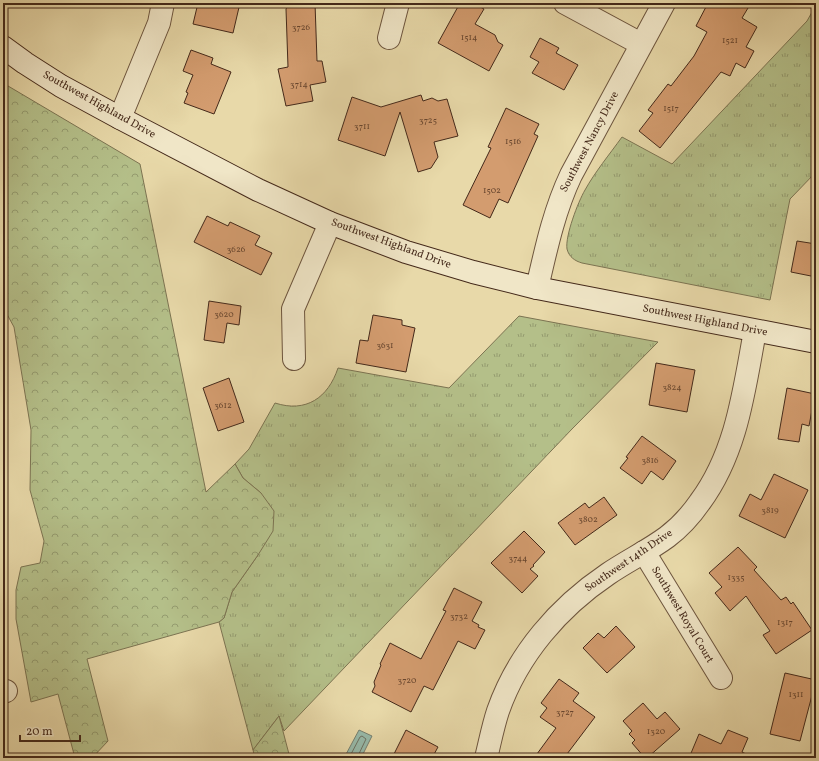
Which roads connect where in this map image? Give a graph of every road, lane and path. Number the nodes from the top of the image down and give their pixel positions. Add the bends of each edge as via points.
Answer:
1 (163, 3) edge
2 (398, 3) edge
3 (565, 3) edge
4 (664, 3) edge
5 (388, 38) dead end
6 (641, 44) junction
7 (3, 47) edge
8 (120, 118) junction
9 (330, 223) junction
10 (537, 288) junction
11 (755, 331) junction
12 (816, 342) edge
13 (294, 359) dead end
14 (644, 552) junction
15 (721, 678) dead end
16 (486, 758) edge

1 - 8 street via 158,23
2 - 5 street
3 - 6 street
4 - 6 street, Southwest Nancy Drive
6 - 10 street, Southwest Nancy Drive via 562,196 551,228
7 - 8 street, Southwest Highland Drive via 61,86
8 - 9 street, Southwest Highland Drive via 258,190
9 - 10 street, Southwest Highland Drive via 413,254
9 - 13 street via 293,308
10 - 11 street, Southwest Highland Drive
11 - 12 street, Southwest Highland Drive
11 - 14 street, Southwest 14th Drive via 737,423 729,451 717,476 701,502 684,521 668,537
14 - 15 street, Southwest Royal Court
14 - 16 street, Southwest 14th Drive via 589,587 568,605 534,644 508,687

